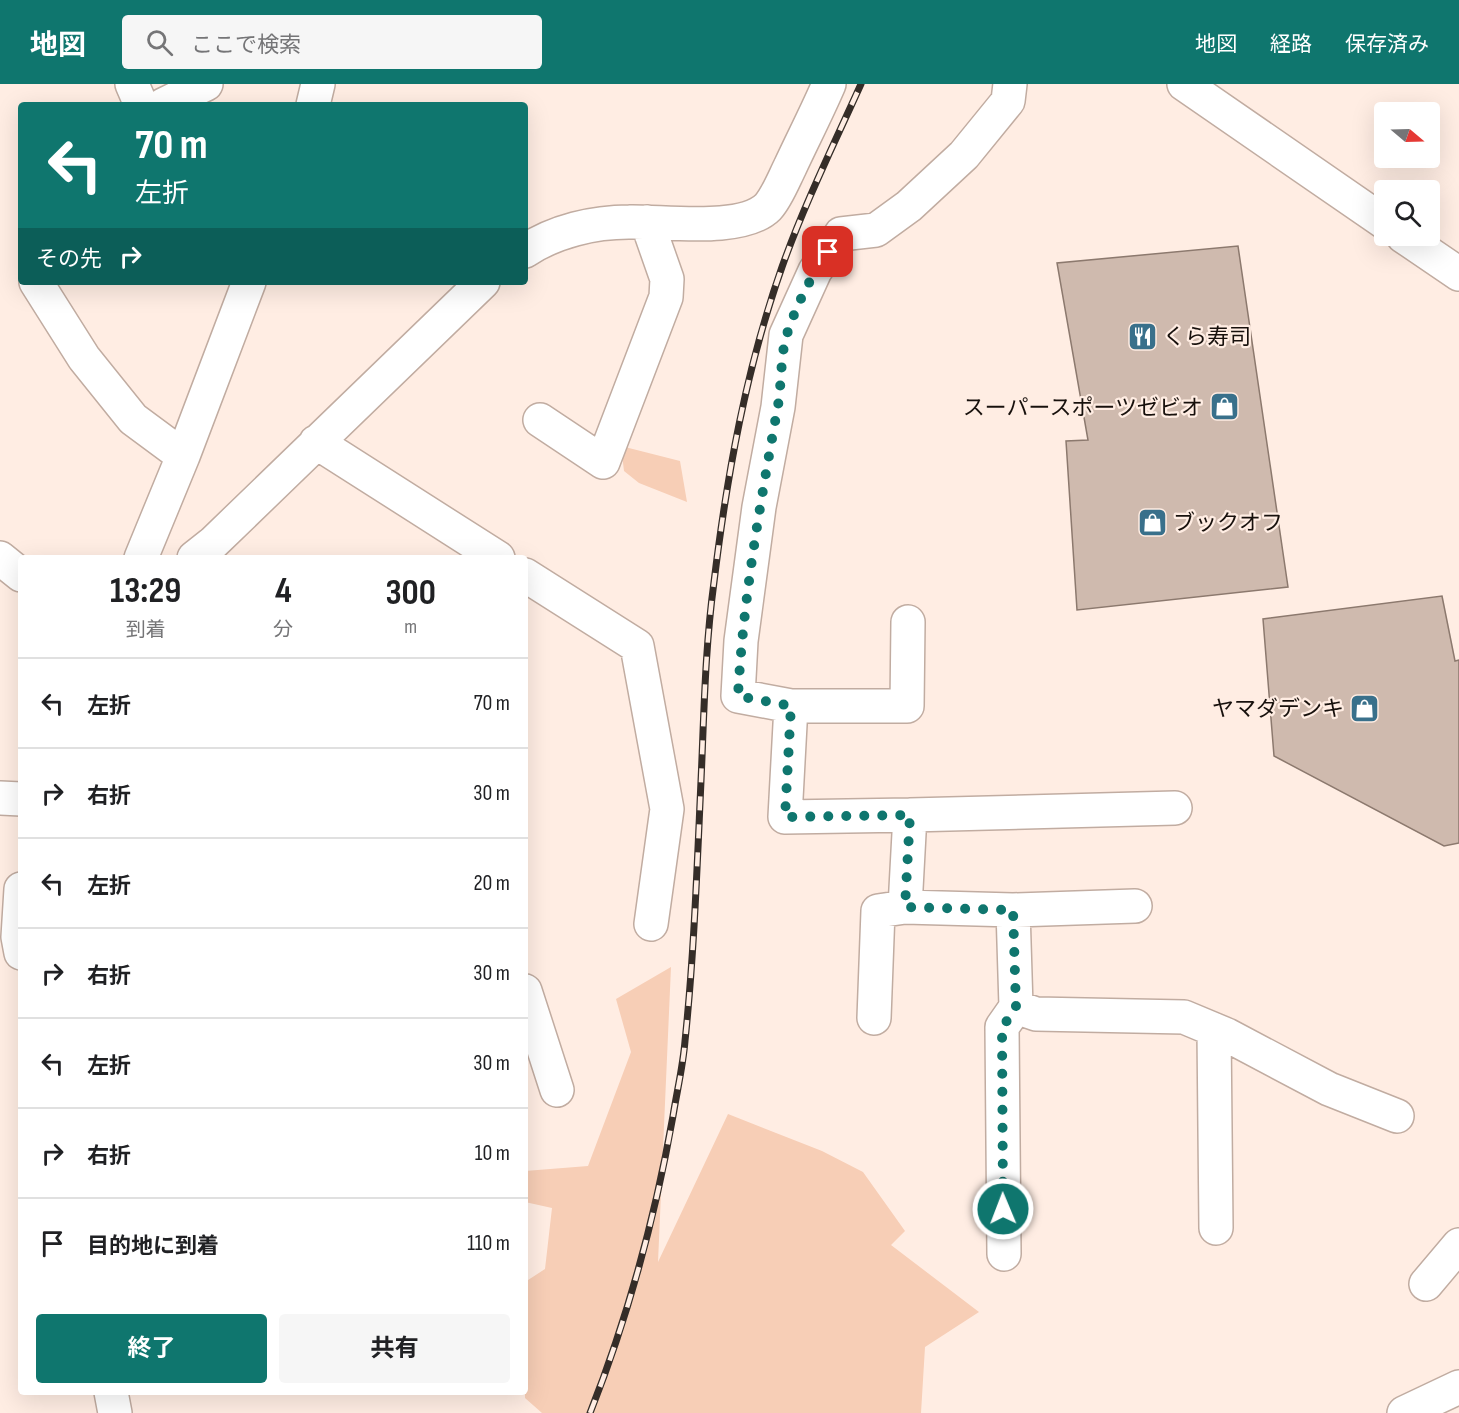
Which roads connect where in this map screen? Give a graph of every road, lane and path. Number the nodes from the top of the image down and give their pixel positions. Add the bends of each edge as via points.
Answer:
1 (132, 84) edge
2 (206, 84) edge
3 (318, 84) edge
4 (829, 84) edge
5 (1010, 84) edge
6 (1184, 84) edge
7 (140, 102) edge
8 (169, 102) edge
9 (314, 102) edge
10 (1374, 215) edge
11 (647, 222) junction
12 (1418, 246) edge
13 (528, 249) edge
14 (1459, 274) edge
15 (38, 285) edge
16 (248, 285) edge
17 (480, 285) edge
18 (540, 420) dead end
19 (316, 442) junction
20 (183, 456) junction
21 (142, 555) edge
22 (198, 555) edge
23 (493, 555) edge
24 (0, 558) edge
25 (18, 573) edge
26 (528, 577) edge
27 (908, 622) dead end
28 (791, 706) junction
29 (0, 798) edge
30 (18, 800) edge
31 (1175, 807) dead end
32 (910, 815) junction
33 (1135, 906) dead end
34 (905, 907) junction
35 (1013, 910) junction
36 (651, 924) dead end
37 (528, 1000) edge
38 (1016, 1007) junction
39 (874, 1018) dead end
40 (1214, 1030) junction
41 (557, 1090) dead end
42 (1396, 1116) dead end
43 (1216, 1227) dead end
44 (1459, 1245) edge
45 (1004, 1254) dead end
46 (1426, 1284) dead end
47 (1459, 1387) edge
48 (112, 1395) edge
49 (116, 1413) edge
50 (1404, 1413) edge

1 - 7 street
2 - 8 street
3 - 9 street
4 - 11 street via 767,207 725,223
5 - 28 street via 1008,101 964,155 909,206 876,230 842,234 815,271 786,335 741,641 738,696
6 - 10 street
11 - 13 street via 597,224 551,237
11 - 18 street via 667,279 666,297 603,462
12 - 14 street
15 - 20 street via 84,358 133,418
16 - 20 street
17 - 19 street
19 - 22 street
19 - 23 street
20 - 21 street
24 - 25 street
26 - 36 street via 637,646 667,809
27 - 28 street via 907,706
28 - 32 street via 785,817
29 - 30 street
31 - 32 street
32 - 34 street
33 - 35 street
34 - 35 street
34 - 39 street via 878,911
35 - 38 street
37 - 41 street
38 - 40 street via 1036,1014 1184,1017
38 - 45 street via 1002,1028
40 - 42 street via 1329,1089
40 - 43 street
44 - 46 street
47 - 50 street
48 - 49 street

